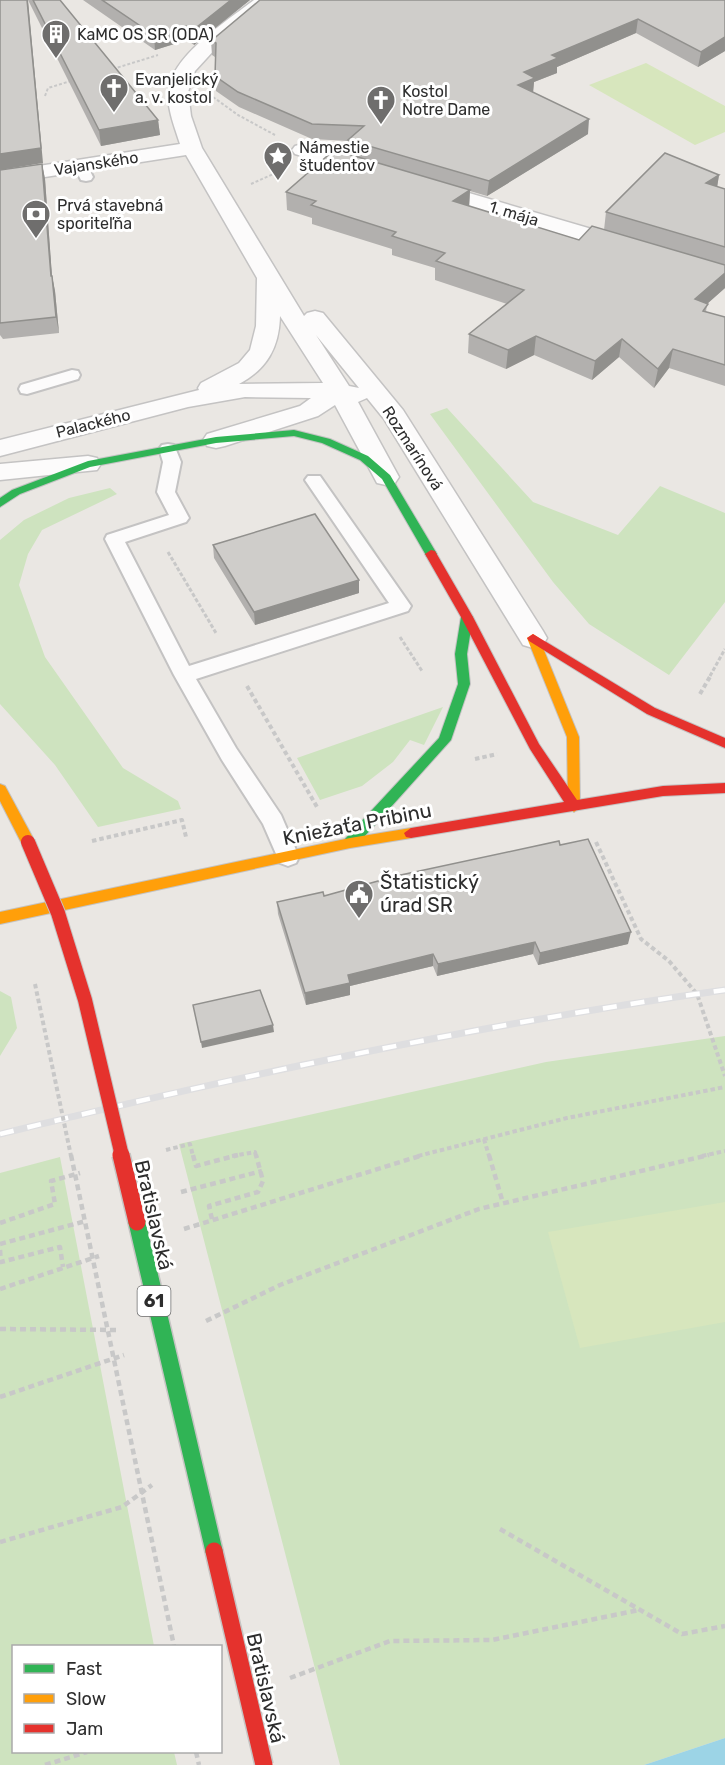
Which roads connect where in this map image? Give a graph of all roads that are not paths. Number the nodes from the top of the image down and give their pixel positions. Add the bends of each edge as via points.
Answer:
1 (265, 0) edge
2 (192, 148) junction
3 (302, 150) road end
4 (0, 178) edge
5 (649, 253) edge
6 (268, 279) junction
7 (358, 370) junction
8 (72, 375) dead end
9 (27, 389) dead end
10 (340, 391) junction
11 (187, 400) junction
12 (382, 400) junction
13 (216, 440) junction
14 (0, 448) edge
15 (168, 449) junction
16 (88, 464) junction
17 (0, 472) edge
18 (386, 477) junction
19 (314, 480) dead end
20 (0, 503) edge
21 (467, 617) junction
22 (533, 638) junction
23 (184, 675) junction
24 (725, 743) edge
25 (725, 788) edge
26 (0, 789) edge
27 (574, 807) junction
28 (350, 843) junction
29 (288, 857) junction
30 (0, 918) edge
31 (264, 1765) edge

1 - 2 street, Rozmarínová via 210,43 186,69 178,92
2 - 4 street, Vajanského via 84,171
2 - 6 street, Rozmarínová
3 - 5 street, 1. mája
6 - 7 street, Rozmarínová via 310,312
6 - 10 street, Rozmarínová
6 - 11 street, Palackého via 268,331 262,350 250,366
7 - 10 street
7 - 12 street, Rozmarínová
8 - 9 lane
10 - 11 street, Palackého via 245,390
10 - 12 street, Palackého
10 - 13 street via 309,411
10 - 18 street, Rozmarínová
11 - 14 street, Palackého
12 - 22 street, Rozmarínová
13 - 15 main road
13 - 18 main road via 294,433 364,458
15 - 16 main road
15 - 23 lane via 172,462 166,492 180,518 114,539
16 - 17 street, Palackého
16 - 20 main road via 16,492
18 - 21 main road
19 - 23 lane via 401,606
21 - 27 main road via 534,746
21 - 28 main road via 461,654 464,684 445,740
22 - 24 main road via 651,711
22 - 27 main road via 573,737
23 - 29 lane via 273,821
25 - 27 main road, Kniežaťa Pribinu via 663,791
26 - 31 main road, Bratislavská / 61, bridge via 58,913 86,1000
27 - 28 main road, Kniežaťa Pribinu
28 - 29 main road, Kniežaťa Pribinu
29 - 30 main road, Kniežaťa Pribinu

